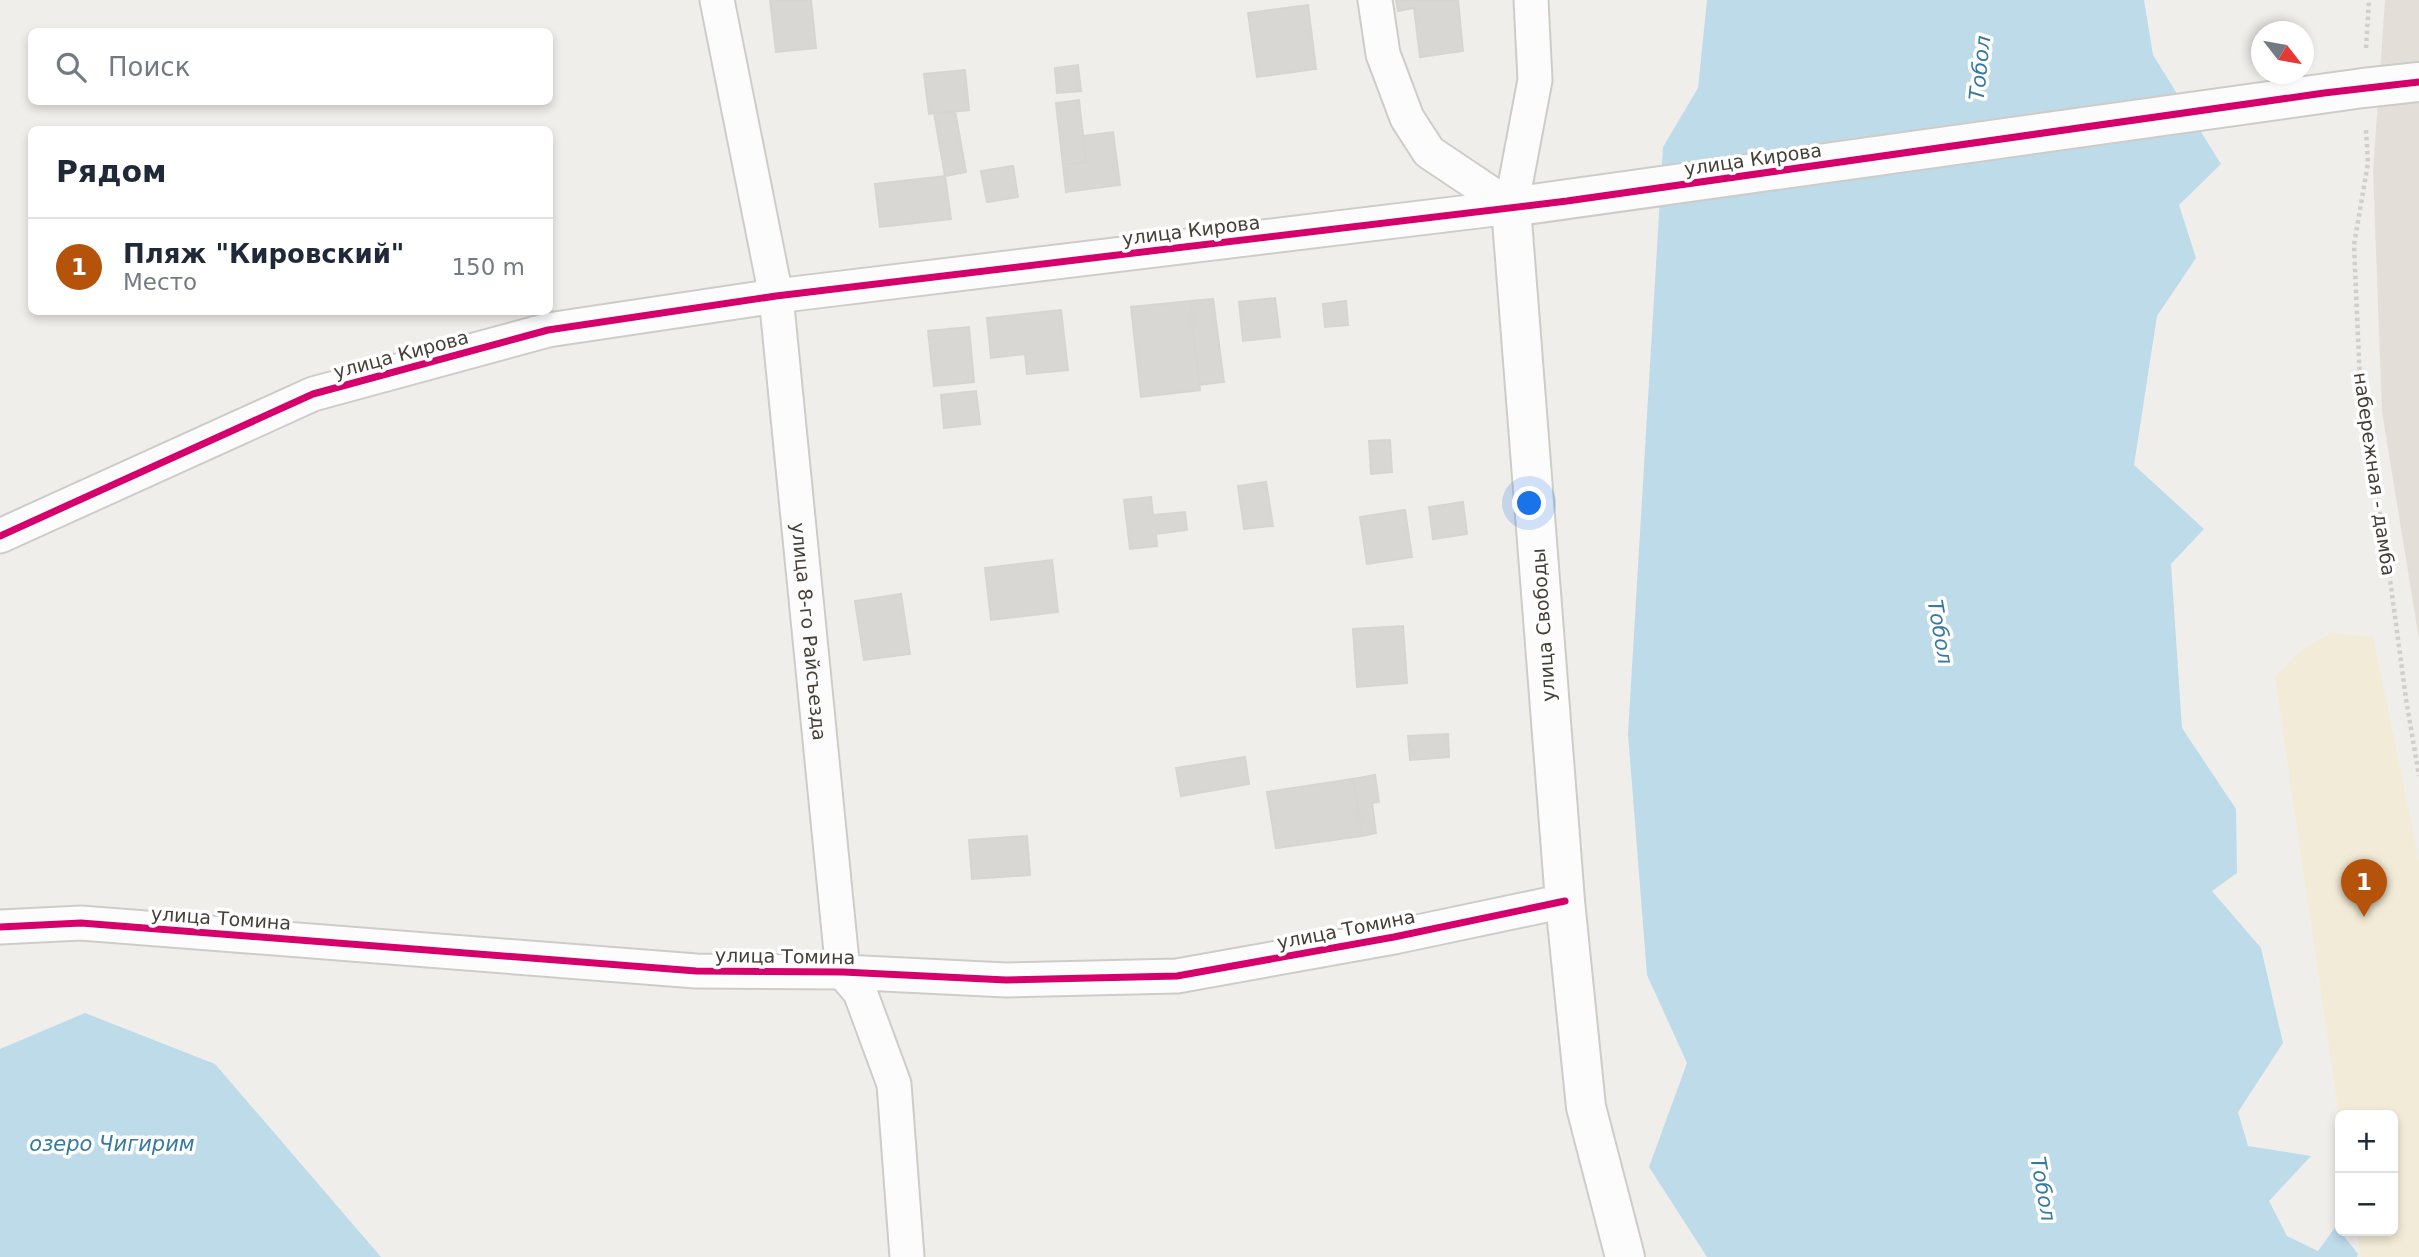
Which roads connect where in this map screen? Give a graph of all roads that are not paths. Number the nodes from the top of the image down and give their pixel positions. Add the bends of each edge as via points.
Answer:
1 (717, 0) edge
2 (1375, 0) edge
3 (1531, 0) edge
4 (2419, 82) edge
5 (1511, 207) junction
6 (776, 296) junction
7 (0, 536) edge
8 (1565, 901) junction
9 (0, 928) edge
10 (843, 972) junction
11 (907, 1257) edge
12 (1625, 1257) edge

1 - 6 street, улица 8-го Райсъезда
2 - 5 street via 1383,54 1407,118 1429,152
3 - 5 street via 1535,80
4 - 5 street, улица Кирова
5 - 6 street, улица Кирова
5 - 8 street, улица Свободы
6 - 7 street, улица Кирова via 548,330 313,394
6 - 10 street, улица 8-го Райсъезда
8 - 10 street, улица Томина via 1177,976 1006,980
8 - 12 street, улица Свободы via 1586,1107
9 - 10 street, улица Томина via 81,923 696,971
10 - 11 street, улица 8-го Райсъезда via 860,992 894,1084

